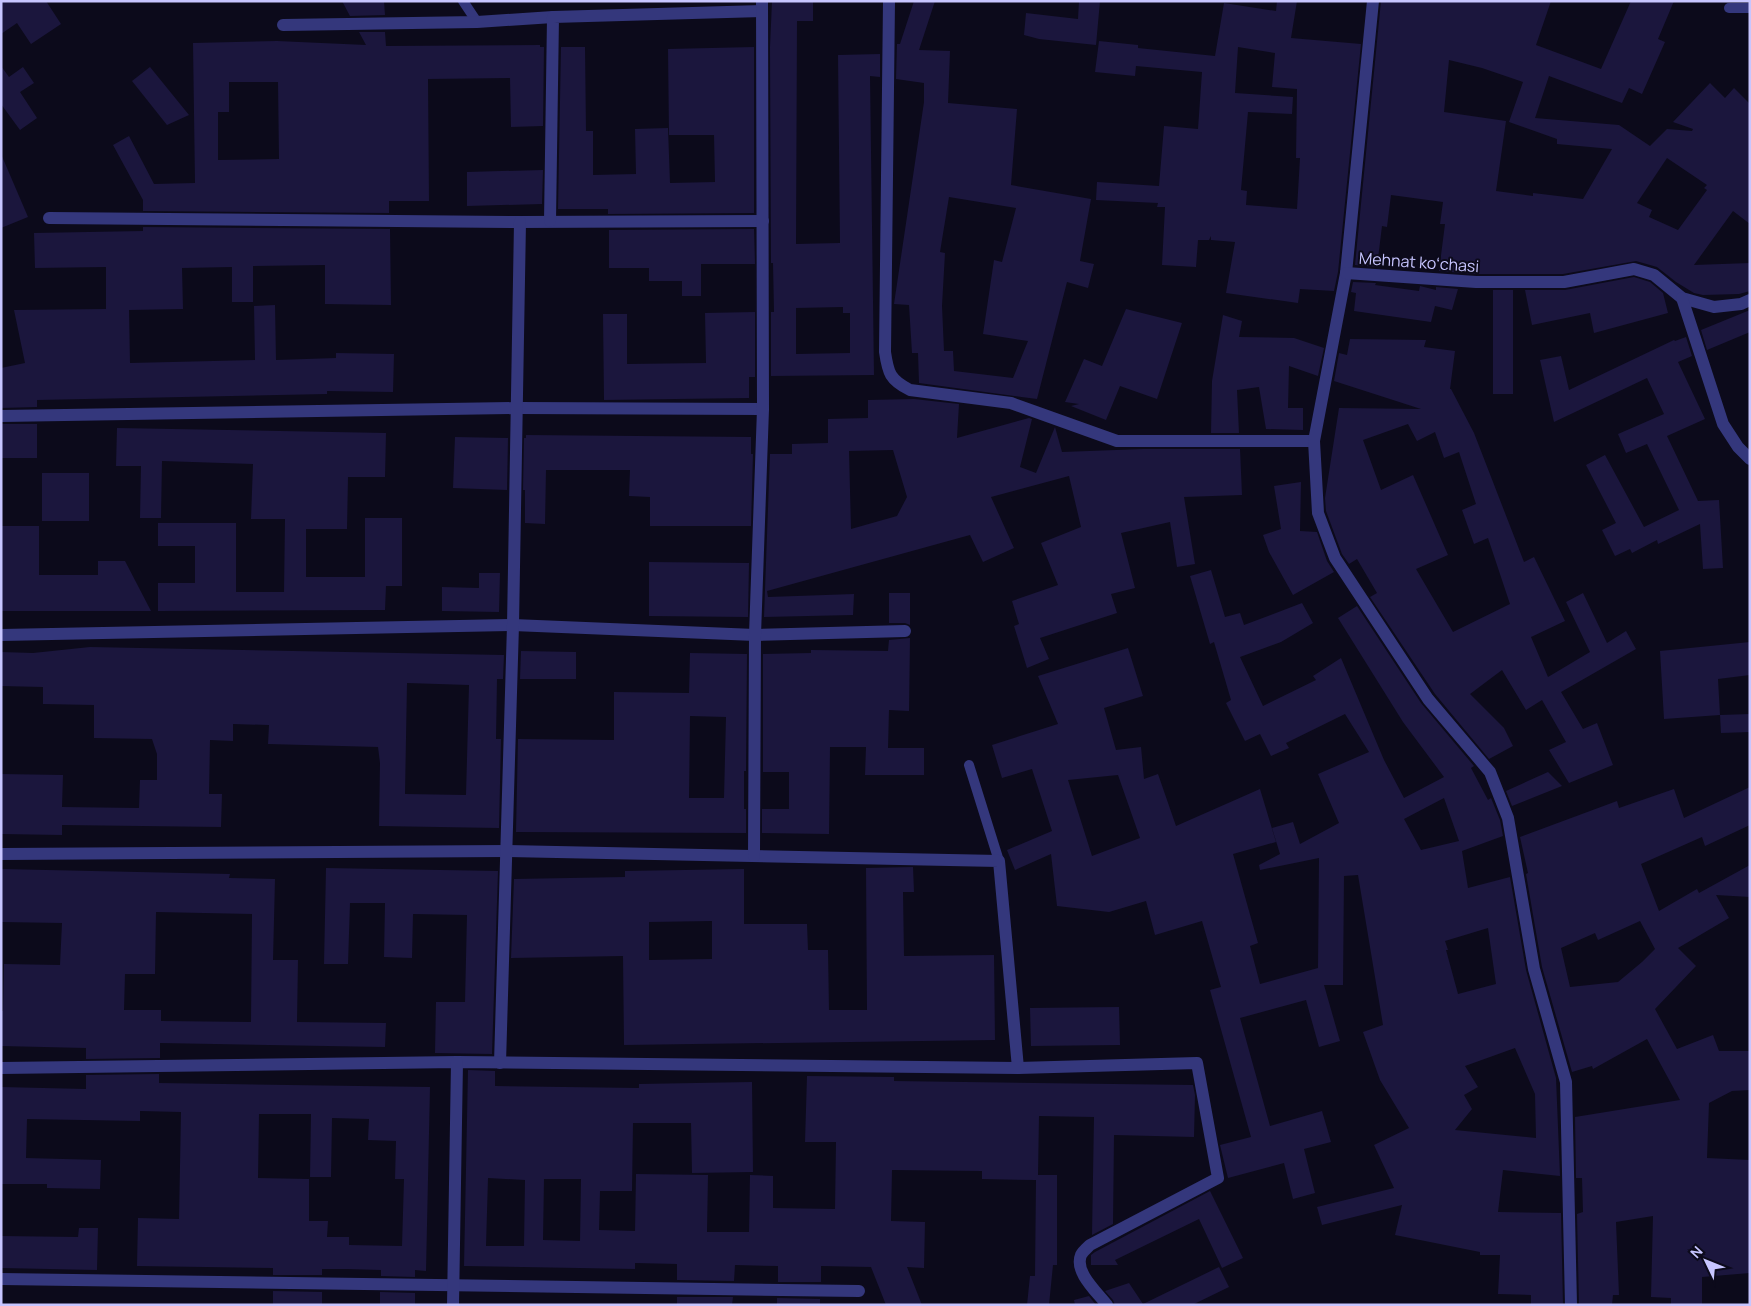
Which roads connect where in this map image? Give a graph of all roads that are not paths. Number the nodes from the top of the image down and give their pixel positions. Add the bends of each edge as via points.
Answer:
1 (463, 1) edge
2 (889, 1) edge
3 (1373, 1) edge
4 (762, 6) edge
5 (1729, 8) dead end
6 (1750, 8) edge
7 (553, 17) junction
8 (477, 22) junction
9 (283, 25) dead end
10 (49, 218) dead end
11 (550, 221) junction
12 (763, 221) junction
13 (520, 222) junction
14 (1346, 273) junction
15 (1682, 298) junction
16 (1750, 300) edge
17 (518, 408) junction
18 (763, 409) junction
19 (1, 416) edge
20 (1314, 441) junction
21 (1750, 459) edge
22 (514, 625) junction
23 (905, 631) dead end
24 (1, 635) edge
25 (755, 635) junction
26 (969, 765) dead end
27 (506, 851) junction
28 (1, 854) edge
29 (754, 856) junction
30 (1000, 861) junction
31 (457, 1062) junction
32 (500, 1063) junction
33 (1, 1068) edge
34 (1018, 1068) junction
35 (1, 1279) edge
36 (453, 1286) junction
37 (859, 1291) dead end
38 (454, 1305) edge
39 (1107, 1305) edge
40 (1571, 1305) edge

1 - 8 lane
2 - 20 street via 885,352 890,376 910,390 1011,403 1116,441
3 - 14 street, Mehnat koʻchasi
4 - 7 street
4 - 12 street
5 - 6 lane
7 - 8 street
7 - 11 street
8 - 9 street
10 - 13 street
11 - 12 street
11 - 13 street
12 - 18 street
13 - 17 street
14 - 15 street, Mehnat koʻchasi via 1476,282 1564,282 1634,269 1654,275
14 - 20 street
15 - 16 street, Mehnat koʻchasi via 1714,307
15 - 21 street via 1723,424
17 - 18 street
17 - 19 street
17 - 22 street
18 - 25 street
20 - 40 street via 1318,513 1335,558 1428,699 1490,772 1508,818 1534,969 1566,1082
22 - 24 street
22 - 25 street
22 - 27 street
23 - 25 street
25 - 29 street
26 - 30 lane
27 - 28 street
27 - 29 street
27 - 32 street
29 - 30 street
30 - 34 street
31 - 32 street
31 - 33 street
31 - 36 street
32 - 34 street
34 - 39 street via 1197,1063 1218,1178 1090,1246 1081,1254 1083,1274
35 - 36 street
36 - 37 street
36 - 38 street

